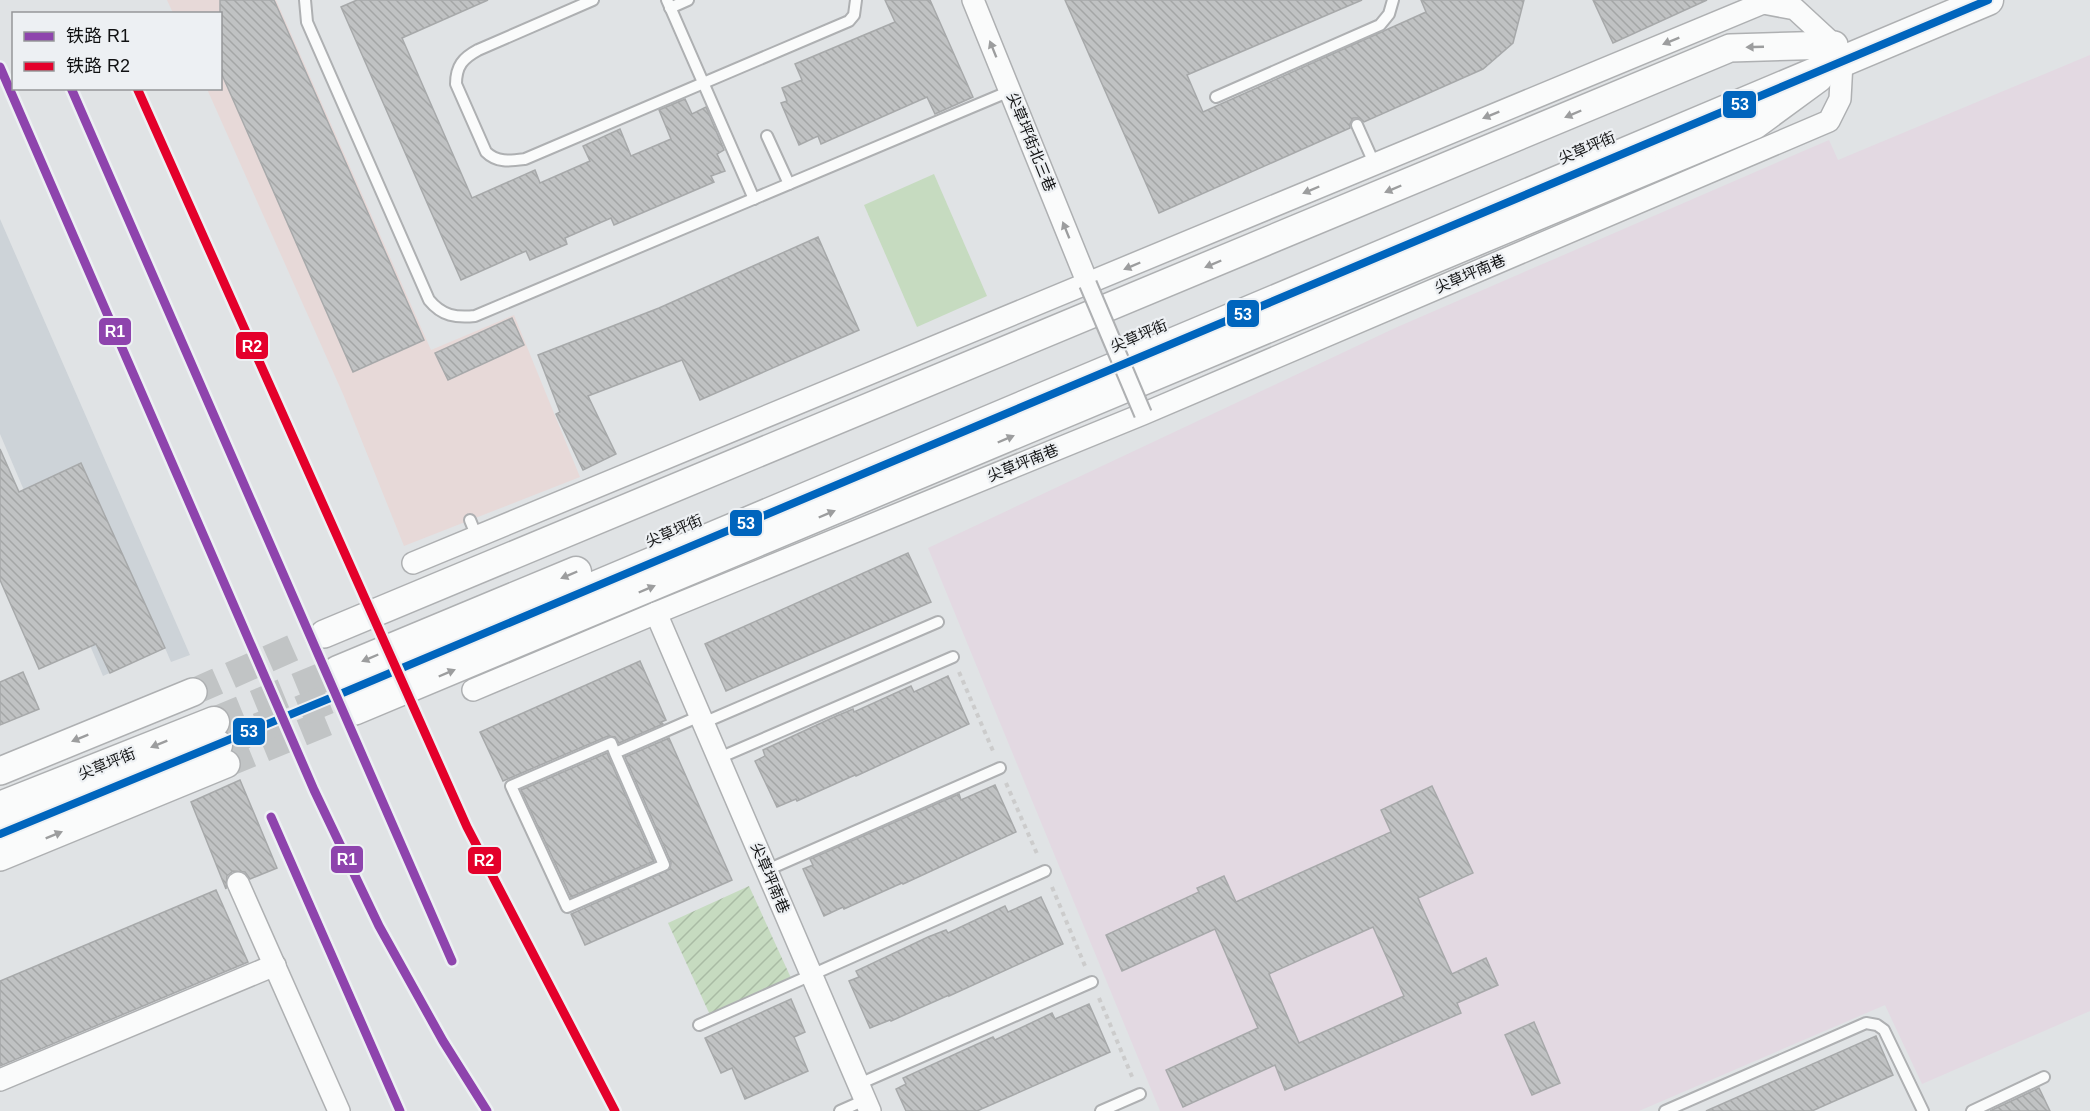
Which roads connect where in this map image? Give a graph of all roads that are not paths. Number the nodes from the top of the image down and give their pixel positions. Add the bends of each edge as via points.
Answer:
1 (305, 0) edge
2 (592, 0) edge
3 (688, 0) edge
4 (856, 0) edge
5 (973, 0) edge
6 (1393, 0) edge
7 (1940, 0) edge
8 (1988, 0) edge
9 (668, 4) edge
10 (1838, 53) junction
11 (703, 82) junction
12 (1010, 91) junction
13 (1216, 97) dead end
14 (1357, 125) dead end
15 (767, 136) dead end
16 (1374, 163) junction
17 (789, 184) junction
18 (754, 198) junction
19 (1088, 284) junction
20 (1143, 414) junction
21 (413, 563) dead end
22 (656, 613) junction
23 (938, 622) dead end
24 (324, 634) tunnel mouth
25 (952, 657) dead end
26 (473, 690) dead end
27 (346, 691) joint
28 (193, 692) tunnel mouth
29 (702, 719) junction
30 (219, 744) junction
31 (615, 753) junction
32 (719, 758) junction
33 (1000, 768) dead end
34 (0, 771) edge
35 (0, 807) edge
36 (0, 834) edge
37 (0, 857) edge
38 (767, 870) junction
39 (1045, 871) dead end
40 (238, 884) dead end
41 (274, 965) junction
42 (812, 975) junction
43 (1092, 982) dead end
44 (699, 1025) dead end
45 (2044, 1077) dead end
46 (0, 1080) edge
47 (1140, 1094) dead end
48 (865, 1098) edge
49 (337, 1110) edge
50 (840, 1111) edge
51 (1101, 1111) edge
52 (1665, 1111) edge
53 (1923, 1111) edge
54 (1972, 1111) edge

1 - 18 lane via 307,22 429,300 444,313 463,318 475,316
2 - 11 lane via 478,50 459,65 456,84 486,152 492,157 501,161 525,159
3 - 9 lane
4 - 11 lane via 849,21
12 -> 5 street, 尖草坪街北三巷
6 - 13 lane via 1380,25 1325,54
7 - 10 main road, 尖草坪街
8 - 10 main road, 尖草坪街
9 - 11 lane
10 -> 16 street via 1794,9 1763,3
10 - 20 street, 尖草坪南巷 via 1840,99 1829,121
10 -> 24 street via 1731,48
10 - 27 main road, 尖草坪街
27 -> 10 street via 1755,125
11 - 18 lane
12 - 17 lane
19 -> 12 street, 尖草坪街北三巷
14 - 16 lane
15 - 17 lane
16 -> 19 street
17 - 18 lane
19 - 20 street, bridge
19 - 21 street via 474,529
20 - 22 street, 尖草坪南巷
22 - 26 street
22 - 29 street, 尖草坪南巷
23 - 29 lane
25 - 32 lane
28 -> 34 street
29 - 31 lane
29 - 32 street, 尖草坪南巷
30 -> 35 main road, 尖草坪街
30 - 36 main road, 尖草坪街
37 -> 30 street
31 - 31 lane via 611,743 511,786 567,908 664,865
32 - 38 street, 尖草坪南巷
33 - 38 lane
38 - 42 street, 尖草坪南巷
39 - 42 lane
40 - 41 street
41 - 46 street
41 - 49 street
42 - 44 lane
42 - 48 street, 尖草坪南巷
43 - 48 lane
45 - 54 lane
47 - 51 lane
48 - 50 lane
52 - 53 lane via 1866,1023 1877,1024 1884,1030

